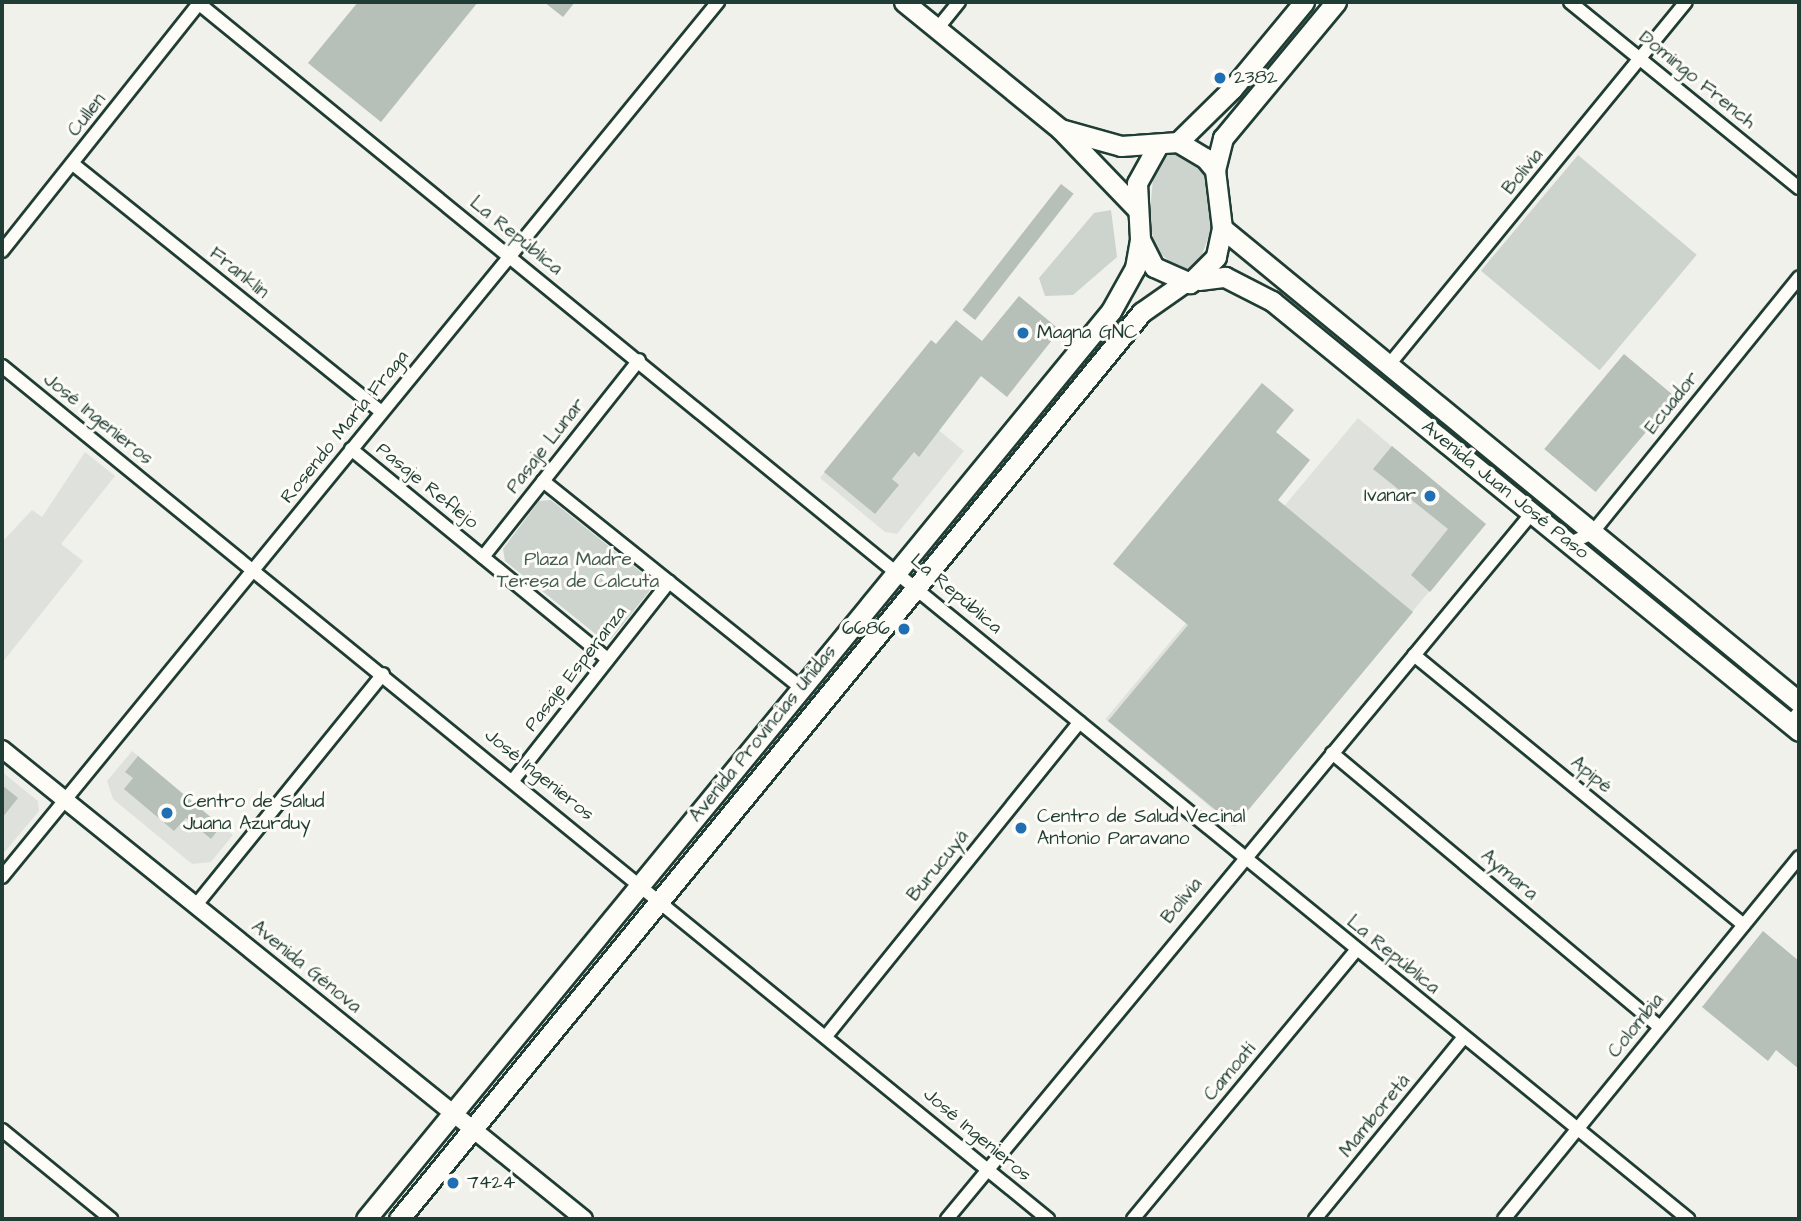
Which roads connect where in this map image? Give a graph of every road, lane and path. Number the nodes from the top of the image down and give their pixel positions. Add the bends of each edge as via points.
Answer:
1 (198, 2) edge
2 (718, 2) edge
3 (904, 2) edge
4 (959, 2) edge
5 (1304, 2) edge
6 (1336, 2) edge
7 (1570, 2) edge
8 (1686, 2) edge
9 (937, 29) junction
10 (1641, 59) junction
11 (1060, 129) junction
12 (1178, 142) junction
13 (1157, 147) junction
14 (73, 164) junction
15 (1215, 170) junction
16 (1799, 188) edge
17 (1136, 208) junction
18 (1222, 228) junction
19 (1140, 239) junction
20 (2, 251) edge
21 (510, 256) junction
22 (1799, 277) edge
23 (1190, 282) junction
24 (639, 360) junction
25 (2, 366) edge
26 (1388, 366) junction
27 (382, 412) junction
28 (351, 449) junction
29 (543, 481) junction
30 (1532, 513) junction
31 (1592, 533) junction
32 (1570, 543) junction
33 (483, 557) junction
34 (253, 569) junction
35 (898, 570) junction
36 (669, 582) junction
37 (918, 587) junction
38 (1414, 655) junction
39 (608, 659) junction
40 (383, 674) junction
41 (800, 687) junction
42 (1799, 702) edge
43 (1080, 722) junction
44 (1796, 722) edge
45 (2, 748) edge
46 (1332, 753) junction
47 (514, 779) junction
48 (64, 799) junction
49 (1242, 857) junction
50 (1799, 857) edge
51 (2, 877) edge
52 (642, 883) junction
53 (662, 900) junction
54 (196, 905) junction
55 (1744, 925) junction
56 (1356, 950) junction
57 (1660, 1027) junction
58 (827, 1035) junction
59 (1464, 1037) junction
60 (452, 1112) junction
61 (473, 1129) junction
62 (1577, 1129) junction
63 (3, 1134) edge
64 (989, 1170) junction
65 (111, 1219) edge
66 (366, 1219) edge
67 (399, 1219) edge
68 (584, 1219) edge
69 (947, 1219) edge
70 (1048, 1219) edge
71 (1133, 1219) edge
72 (1315, 1219) edge
73 (1504, 1219) edge
74 (1688, 1219) edge

1 - 14 street, Cullen
1 - 21 street, La República
2 - 21 street, Rosendo María Fraga
3 - 9 main road
4 - 9 street
5 - 12 main road via 1232,89
6 - 15 main road via 1223,138
7 - 10 street, Domingo French
8 - 10 street, Bolivia
9 - 11 main road
10 - 16 street, Domingo French
10 - 26 street, Bolivia
11 - 13 main road via 1121,146
11 - 17 main road
12 - 13 main road
12 - 15 main road
13 - 17 main road via 1137,183
14 - 20 street, Cullen
14 - 27 street, Franklin
15 - 18 main road
17 - 19 main road
18 - 23 main road via 1216,257
18 - 26 main road, Avenida Juan José Paso
19 - 23 main road via 1154,267
19 - 35 main road, Avenida Provincias Unidas via 1124,294
21 - 24 street, La República
21 - 27 street, Rosendo María Fraga
22 - 31 street, Ecuador
23 - 30 main road, Avenida Juan José Paso via 1225,277 1272,301
23 - 37 main road, Avenida Provincias Unidas via 1142,312
24 - 29 street, Pasaje Lunar
24 - 35 street, La República
25 - 34 street, José Ingenieros
26 - 31 main road, Avenida Juan José Paso
27 - 28 street, Rosendo María Fraga
28 - 33 street, Pasaje Reflejo
28 - 34 street, Rosendo María Fraga
29 - 33 street, Pasaje Lunar
29 - 36 street
30 - 32 main road, Avenida Juan José Paso
30 - 38 street, Bolivia
31 - 32 street, Ecuador
31 - 42 main road, Avenida Juan José Paso
32 - 44 main road, Avenida Juan José Paso
33 - 39 street, Pasaje Reflejo
34 - 40 street, José Ingenieros
34 - 48 street, Rosendo María Fraga
35 - 37 street, La República
35 - 41 main road, Avenida Provincias Unidas
36 - 39 street, Pasaje Esperanza
36 - 41 street
37 - 43 street, La República
37 - 53 main road, Avenida Provincias Unidas
38 - 46 street, Bolivia
38 - 55 street, Apipé
39 - 47 street, Pasaje Esperanza
40 - 47 street, José Ingenieros
40 - 54 street
41 - 52 main road, Avenida Provincias Unidas
43 - 49 street, La República
43 - 58 street, Burucuyá
45 - 48 street, Avenida Génova
46 - 49 street, Bolivia
46 - 57 street, Aymara
47 - 52 street, José Ingenieros
48 - 51 street, Rosendo María Fraga
48 - 54 street, Avenida Génova
49 - 56 street, La República
49 - 64 street, Bolivia
50 - 55 street, Colombia
52 - 53 street, José Ingenieros
52 - 60 main road, Avenida Provincias Unidas
53 - 58 street, José Ingenieros
53 - 61 main road, Avenida Provincias Unidas
54 - 60 street, Avenida Génova
55 - 57 street, Colombia
56 - 59 street, La República
56 - 71 street, Camoatí
57 - 62 street, Colombia
58 - 64 street, José Ingenieros
59 - 62 street, La República
59 - 72 street, Mamboretá
60 - 61 street, Avenida Génova
60 - 66 main road, Avenida Provincias Unidas
61 - 67 main road, Avenida Provincias Unidas
61 - 68 street, Avenida Génova
62 - 73 street, Colombia
62 - 74 street, La República
63 - 65 street
64 - 69 street, Bolivia
64 - 70 street, José Ingenieros

